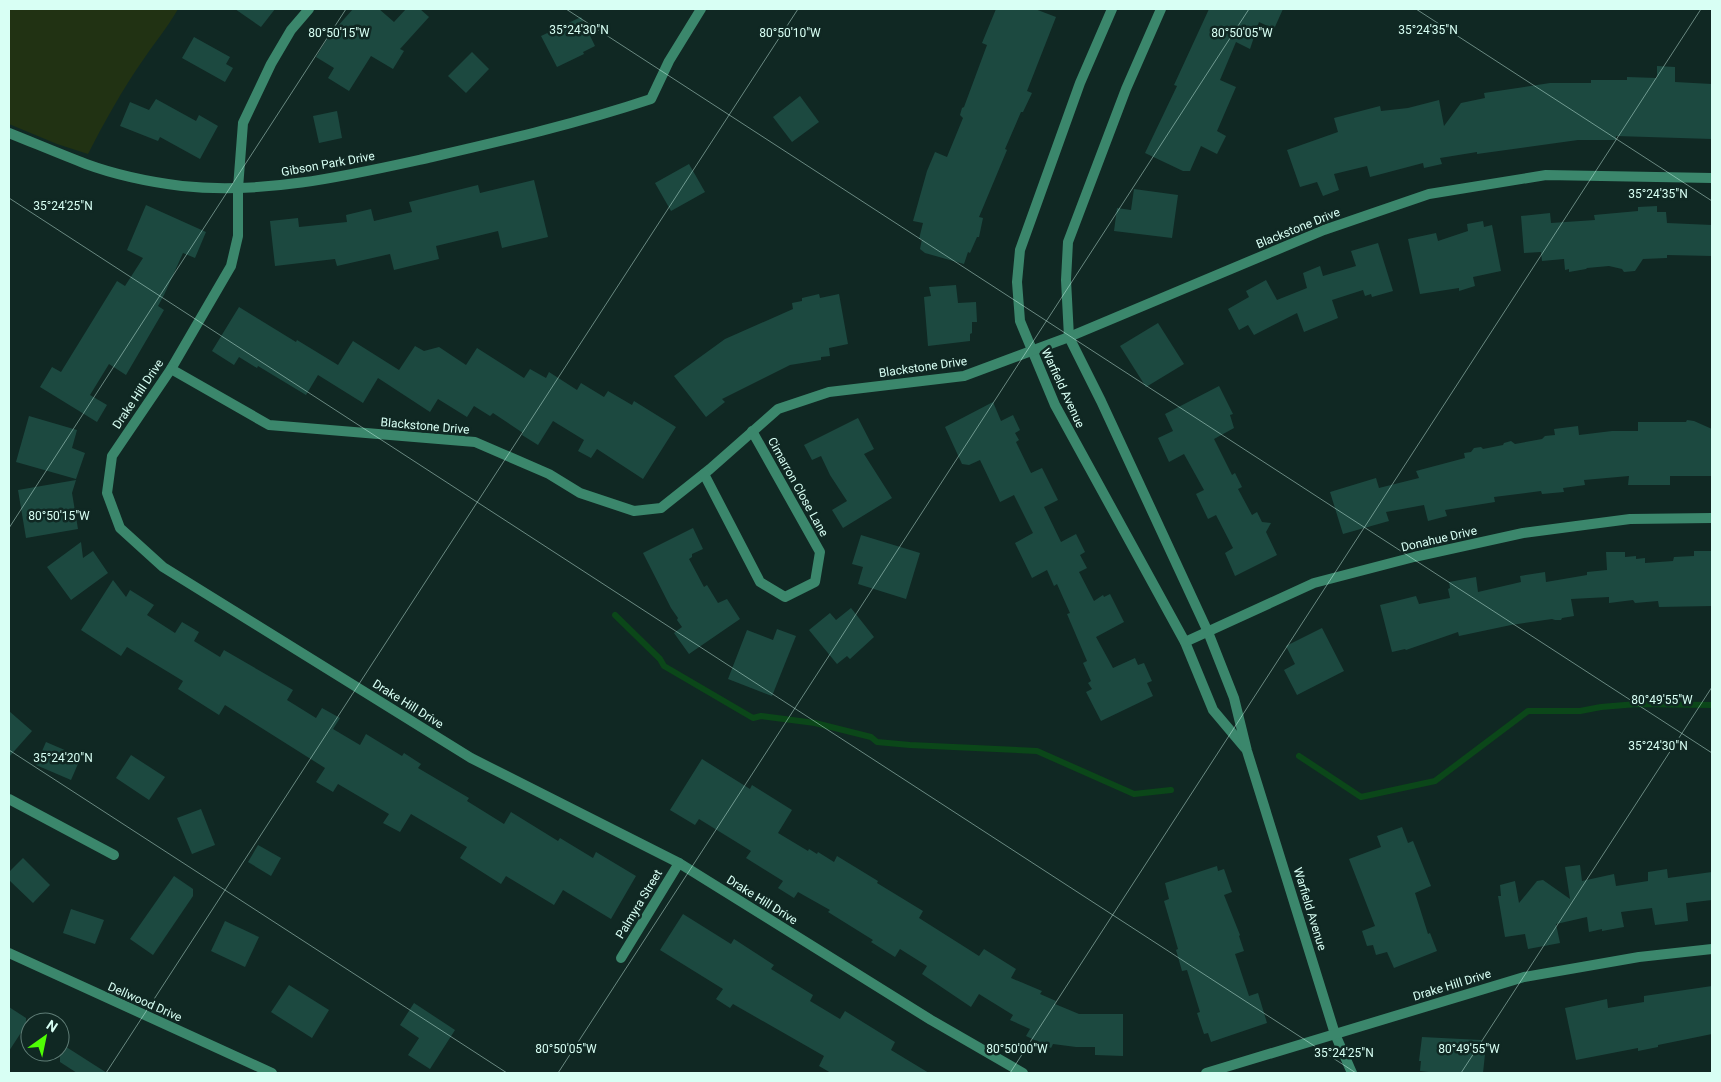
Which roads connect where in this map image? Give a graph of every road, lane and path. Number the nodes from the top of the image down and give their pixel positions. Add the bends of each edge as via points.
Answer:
1 (310, 9) edge
2 (701, 9) edge
3 (1112, 9) edge
4 (1161, 9) edge
5 (9, 133) edge
6 (1712, 178) edge
7 (238, 188) junction
8 (1069, 337) junction
9 (1032, 352) junction
10 (171, 369) junction
11 (752, 431) junction
12 (704, 474) junction
13 (1712, 518) edge
14 (1208, 632) junction
15 (1184, 642) junction
16 (1247, 751) junction
17 (9, 799) edge
18 (114, 855) dead end
19 (679, 863) junction
20 (1712, 949) edge
21 (9, 953) edge
22 (621, 958) dead end
23 (1335, 1034) junction
24 (272, 1073) edge
25 (1023, 1073) edge
26 (1206, 1073) edge
27 (1352, 1073) edge

1 - 7 street, Drake Hill Drive via 291,30 271,64 243,123
2 - 7 street, Gibson Park Drive via 651,98 534,134 363,172 300,183
3 - 9 street, Warfield Avenue via 1080,83 1020,250 1017,282 1020,321
4 - 8 street, Warfield Avenue via 1126,89 1068,242
5 - 7 street, Gibson Park Drive via 88,165 136,178 181,186
6 - 8 street, Blackstone Drive via 1546,175 1429,194 1324,230
7 - 10 street, Drake Hill Drive via 238,236 231,266
8 - 9 street, Blackstone Drive
8 - 14 street, Warfield Avenue
9 - 11 street, Blackstone Drive via 964,376 829,392 778,409
9 - 15 street, Warfield Avenue via 1054,405
10 - 12 street, Blackstone Drive via 268,425 475,442 549,474 580,493 634,511 661,508
10 - 19 street, Drake Hill Drive via 112,456 107,493 120,528 163,567 471,758
11 - 12 street, Blackstone Drive
11 - 12 street, Cimarron Close Lane via 820,552 815,582 785,597 760,582
13 - 14 street, Donahue Drive via 1630,519 1523,533 1414,557 1314,582
14 - 15 street, Donahue Drive
14 - 16 street, Warfield Avenue via 1234,698
15 - 16 street, Warfield Avenue via 1213,710
16 - 23 street, Warfield Avenue
17 - 18 street
19 - 22 street, Palmyra Street
19 - 25 street, Drake Hill Drive via 931,1020
20 - 23 street, Drake Hill Drive via 1639,957 1524,977
21 - 24 street, Dellwood Drive
23 - 26 street, Drake Hill Drive
23 - 27 street, Warfield Avenue

